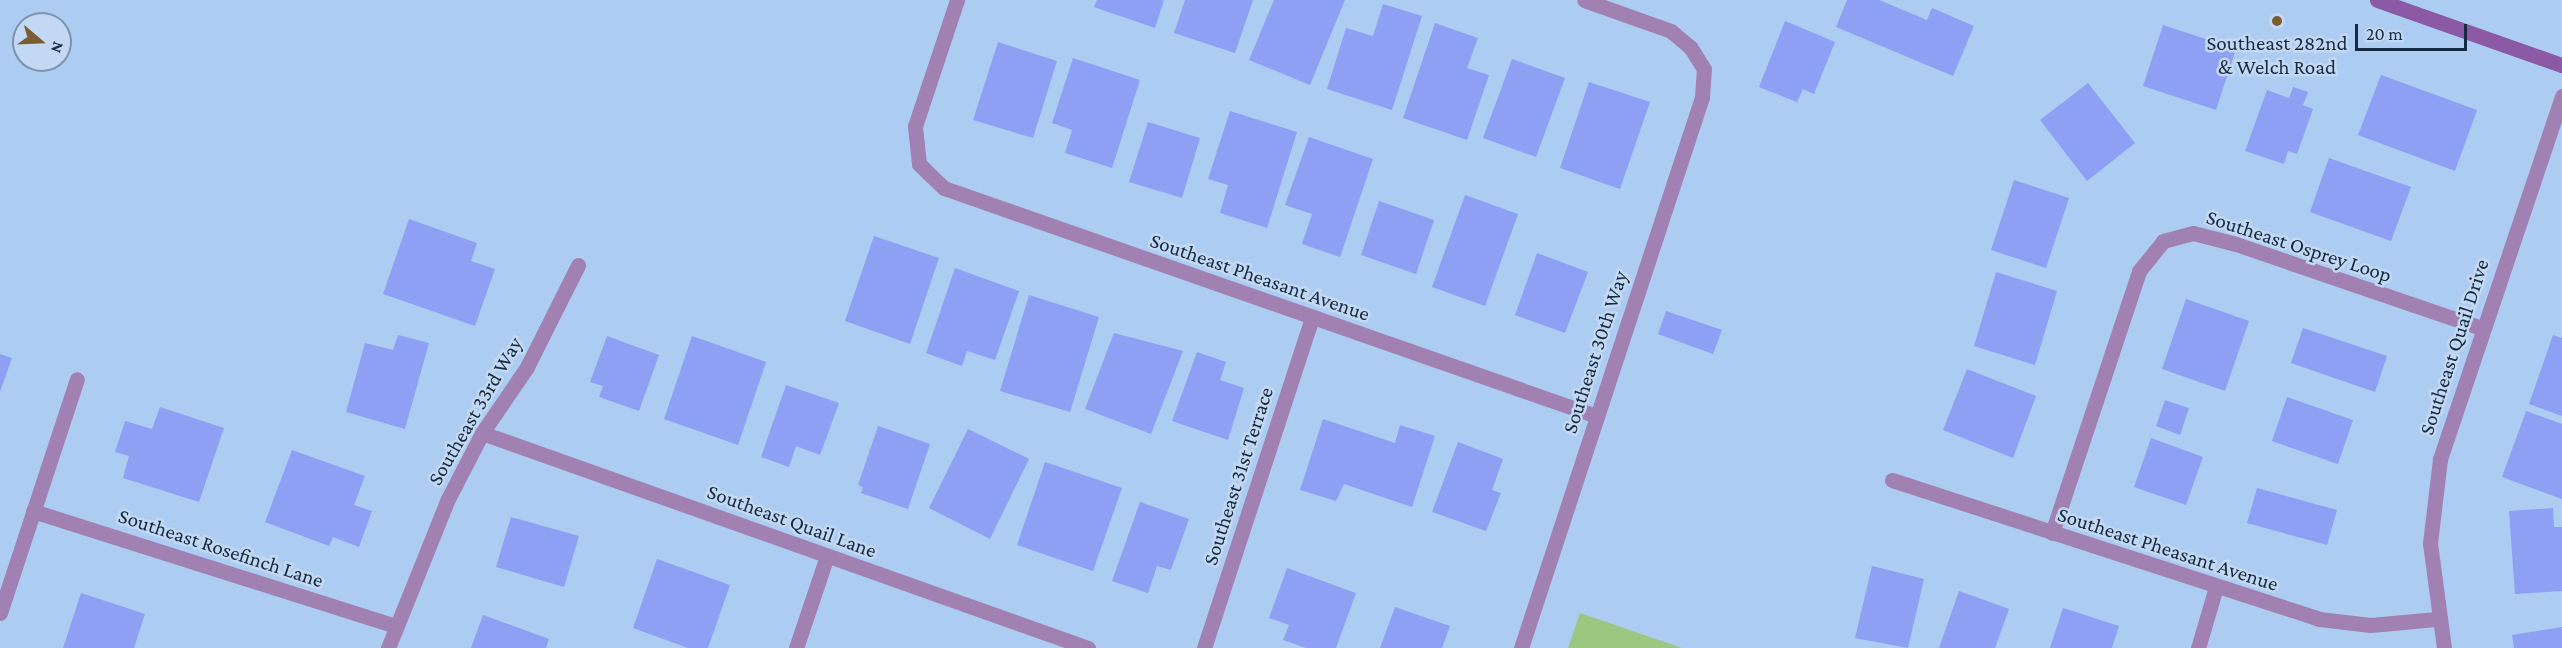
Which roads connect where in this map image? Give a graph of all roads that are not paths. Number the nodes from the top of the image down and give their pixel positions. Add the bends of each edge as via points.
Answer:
1 (957, 0) edge
2 (1584, 0) edge
3 (2377, 0) edge
4 (2562, 65) edge
5 (2562, 96) edge
6 (578, 265) dead end
7 (1312, 317) junction
8 (2481, 328) junction
9 (77, 379) dead end
10 (1596, 416) junction
11 (482, 433) junction
12 (1892, 480) dead end
13 (33, 511) junction
14 (2052, 533) junction
15 (827, 556) junction
16 (2216, 587) junction
17 (0, 613) edge
18 (2436, 619) junction
19 (395, 626) junction
20 (388, 648) edge
21 (796, 648) edge
22 (1088, 648) edge
23 (1204, 648) edge
24 (1521, 648) edge
25 (2198, 648) edge
26 (2444, 648) edge

1 - 7 street, Southeast Pheasant Avenue via 915,126 919,164 944,188
2 - 10 street, Southeast 30th Way via 1671,31 1704,69 1702,97
3 - 4 main road
5 - 8 street, Southeast Quail Drive
6 - 11 street, Southeast 33rd Way via 526,367
7 - 10 street, Southeast Pheasant Avenue
7 - 23 street, Southeast 31st Terrace
8 - 14 street, Southeast Osprey Loop via 2236,244 2193,233 2163,242 2139,271
8 - 18 street, Southeast Quail Drive via 2440,459 2430,543
9 - 13 street
10 - 24 street, Southeast 30th Way
11 - 15 street, Southeast Quail Lane
11 - 19 street, Southeast 33rd Way via 448,499
12 - 14 street, Southeast Pheasant Avenue
13 - 17 street
13 - 19 street, Southeast Rosefinch Lane
14 - 16 street, Southeast Pheasant Avenue
15 - 21 street
15 - 22 street, Southeast Quail Lane
16 - 18 street, Southeast Pheasant Avenue via 2319,619 2371,625
16 - 25 street
18 - 26 street, Southeast Quail Drive
19 - 20 street, Southeast 33rd Way

